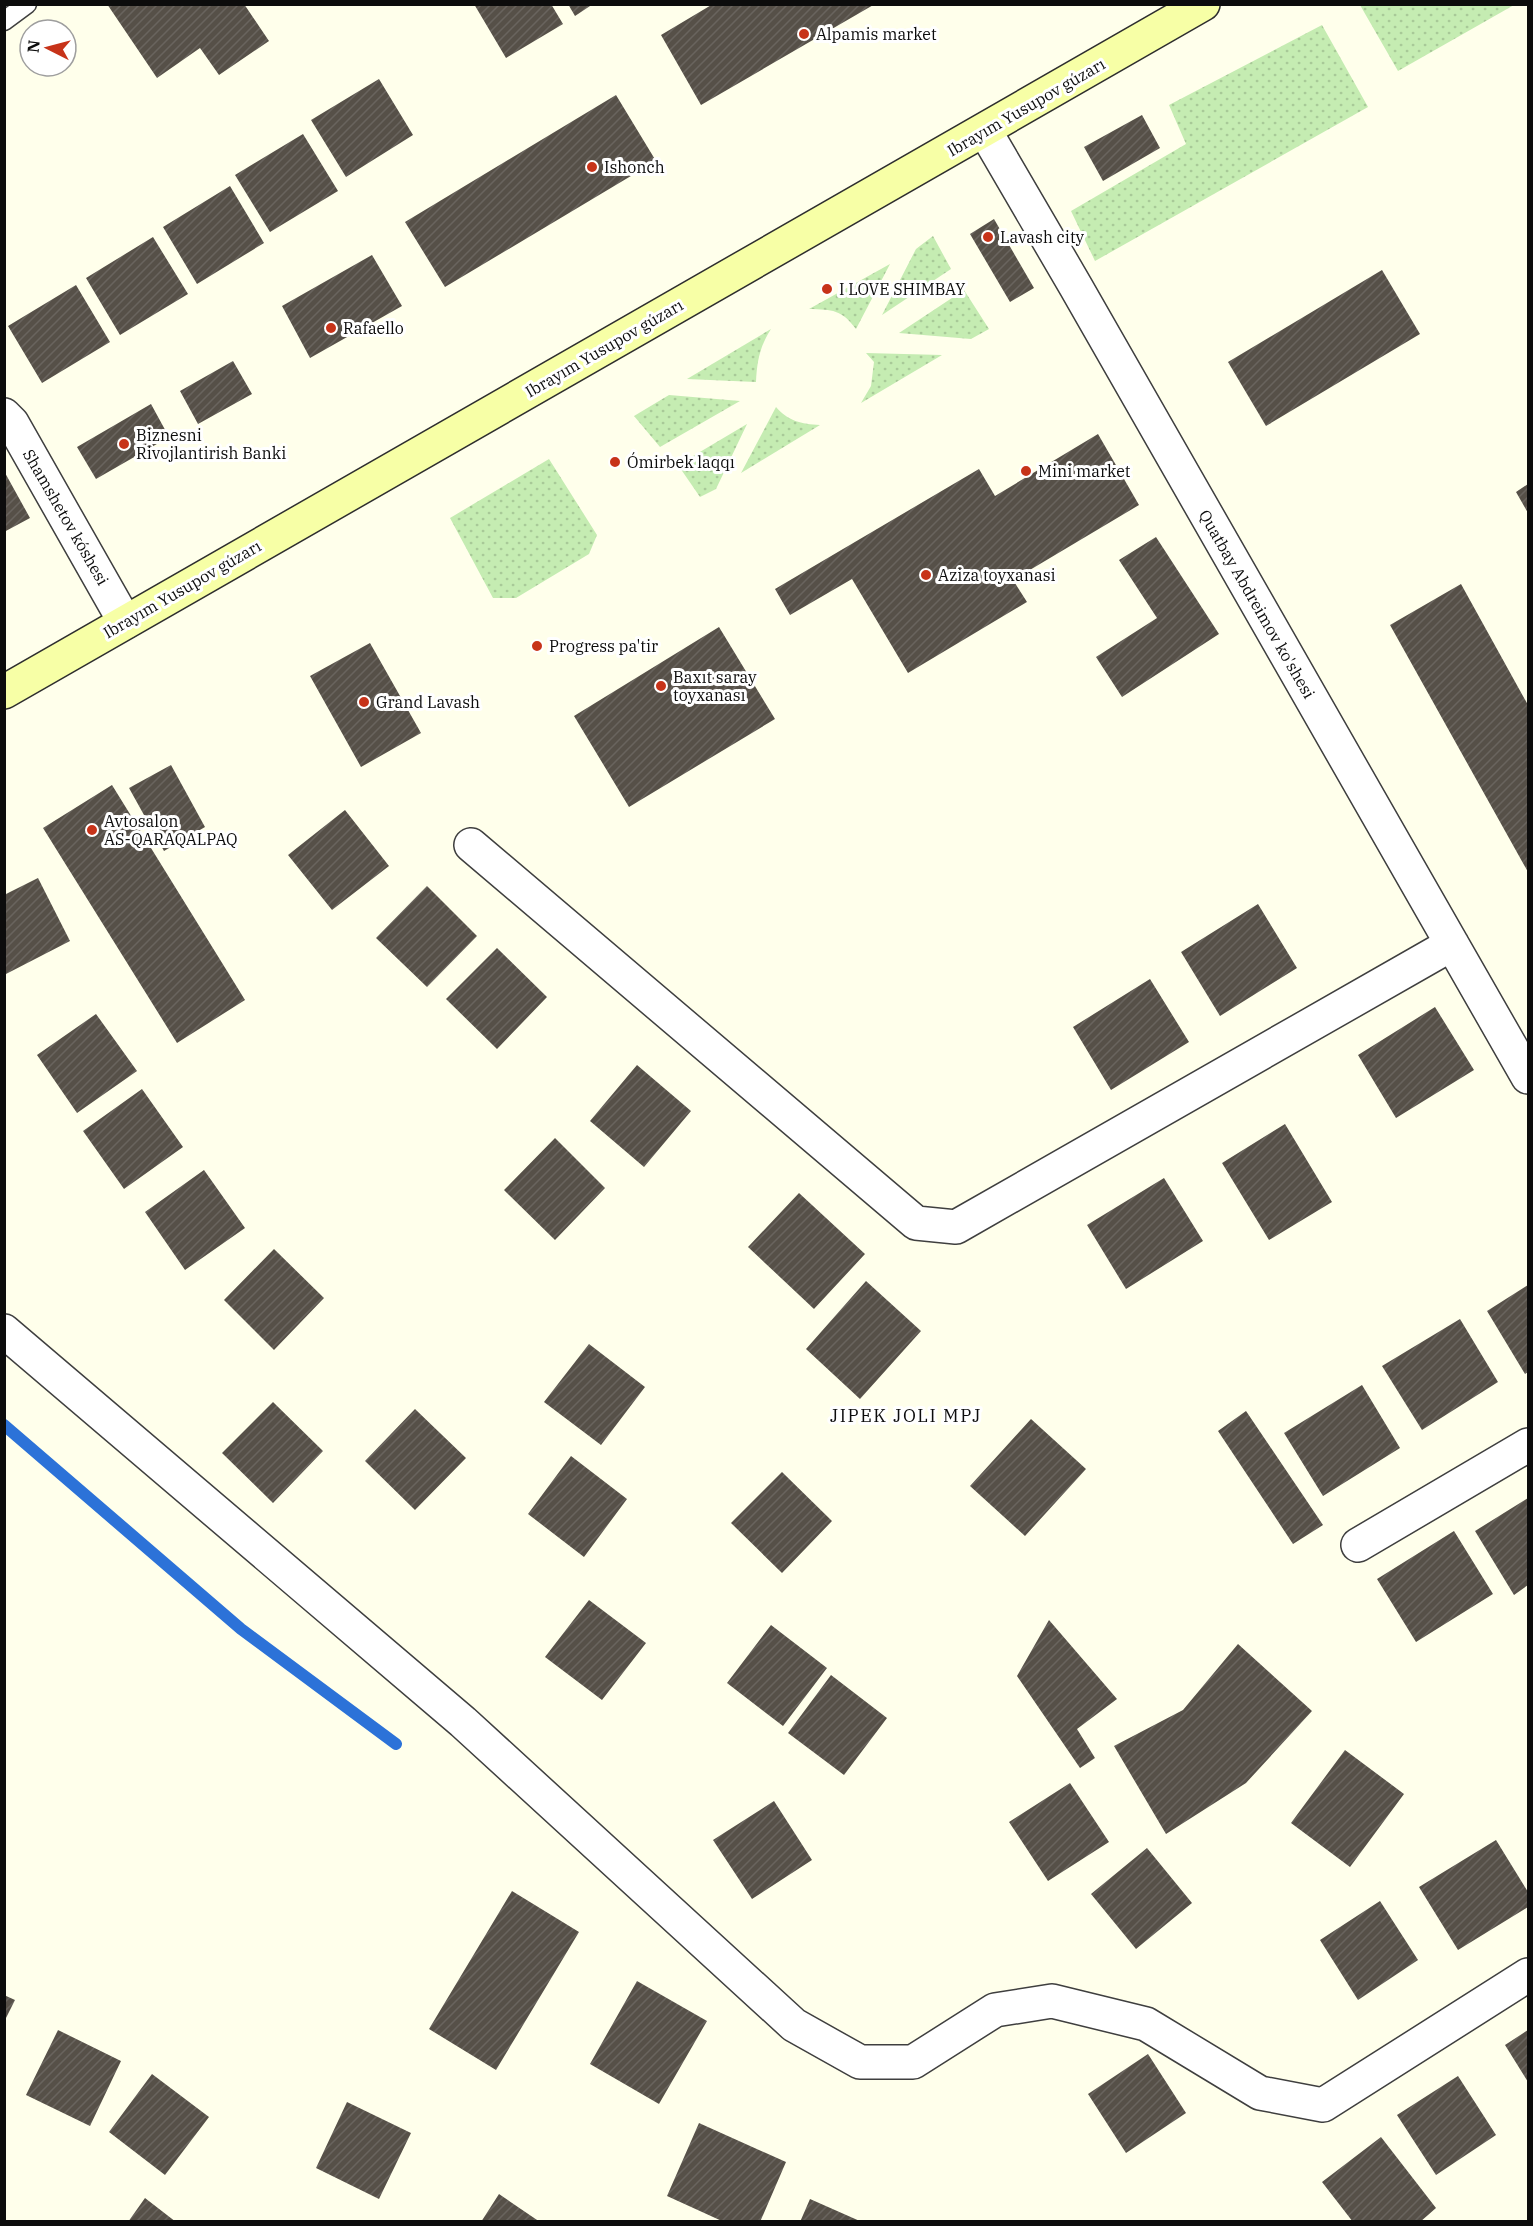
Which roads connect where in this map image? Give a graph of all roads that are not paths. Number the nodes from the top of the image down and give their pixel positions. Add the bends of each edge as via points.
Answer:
1 (27, 4) edge
2 (1203, 4) edge
3 (4, 21) edge
4 (984, 131) junction
5 (4, 415) edge
6 (125, 622) junction
7 (4, 692) edge
8 (471, 845) dead end
9 (1452, 944) junction
10 (1528, 1077) edge
11 (4, 1331) edge
12 (1528, 1445) edge
13 (1358, 1545) dead end
14 (1528, 1975) edge

1 - 3 lane
2 - 4 main road, Ibrayım Yusupov gúzarı
4 - 6 main road, Ibrayım Yusupov gúzarı
4 - 9 street, Quatbay Abdreimov ko'shesi
5 - 6 street, Shamshetov kóshesi via 18,432
6 - 7 main road, Ibrayım Yusupov gúzarı
8 - 9 street via 916,1222 956,1227
9 - 10 street, Quatbay Abdreimov ko'shesi
11 - 14 street via 463,1722 794,2025 860,2062 913,2062 995,2010 1052,2001 1146,2024 1260,2093 1323,2105
12 - 13 street

